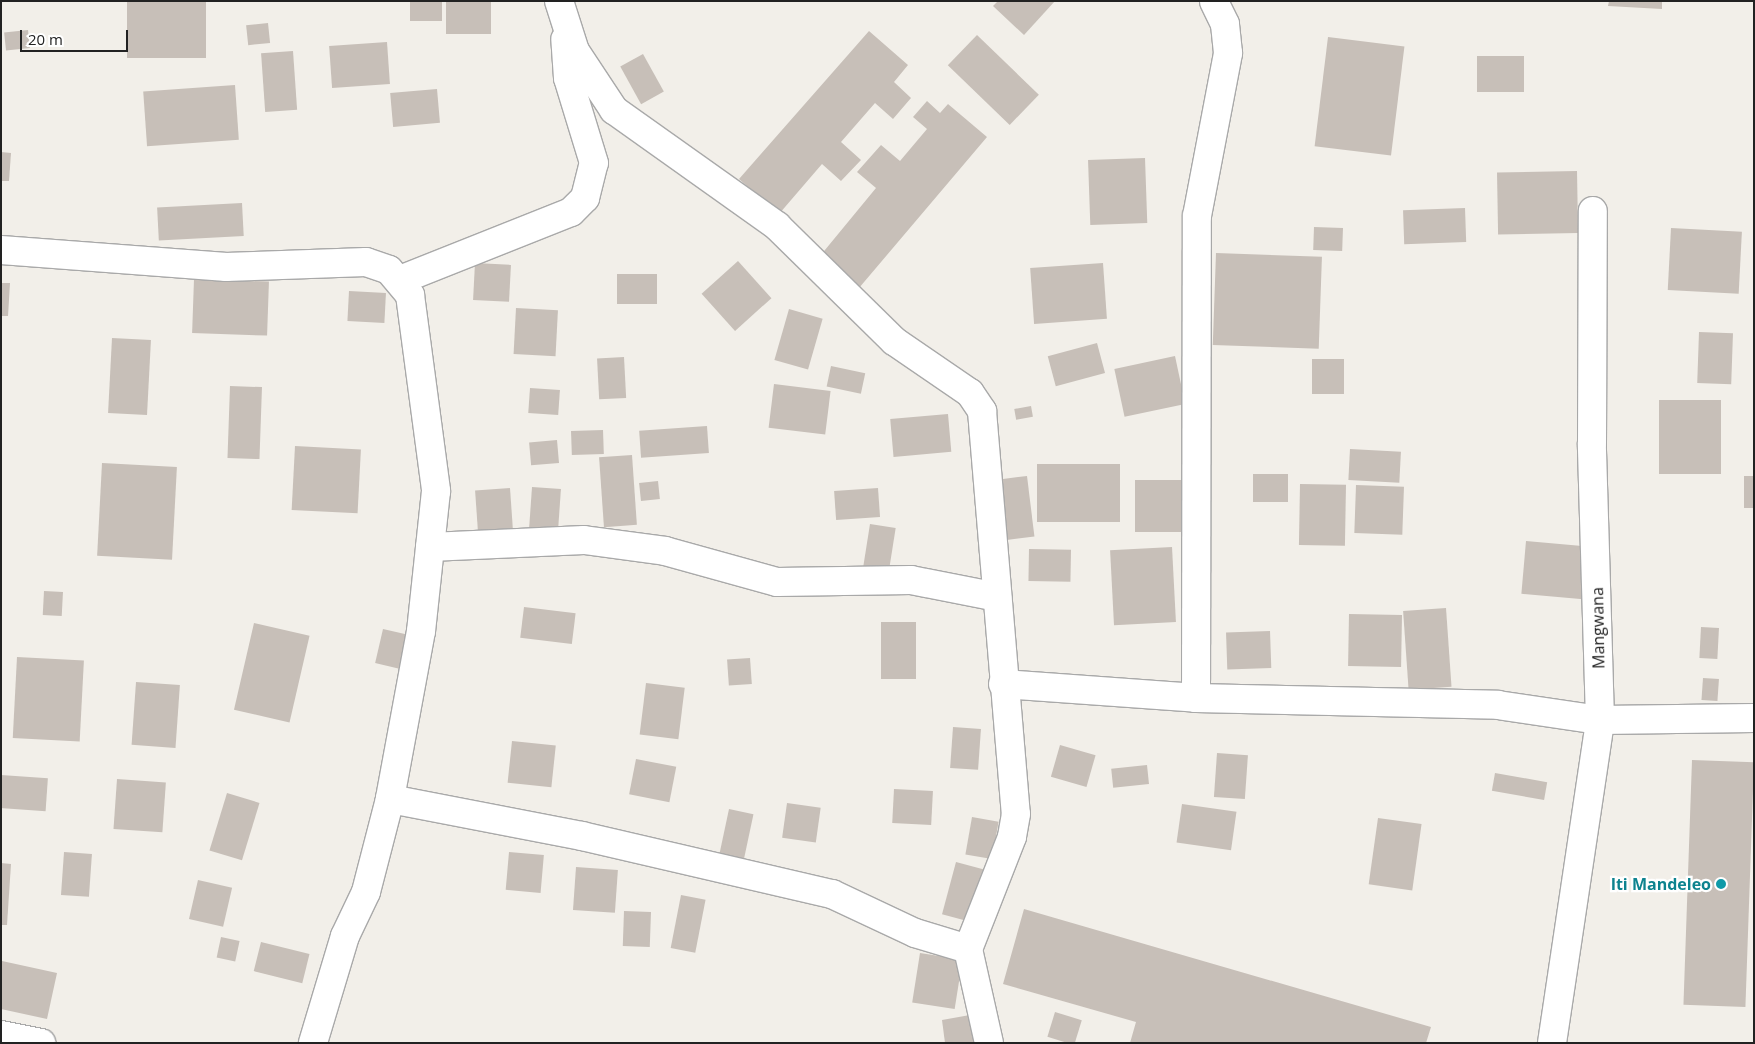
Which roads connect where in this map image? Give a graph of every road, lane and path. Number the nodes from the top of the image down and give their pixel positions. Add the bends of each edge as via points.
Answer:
1 (1214, 1) edge
2 (562, 7) edge
3 (1592, 211) dead end
4 (1, 250) edge
5 (400, 280) junction
6 (430, 547) junction
7 (997, 597) junction
8 (1003, 684) junction
9 (1196, 698) junction
10 (1754, 718) edge
11 (1600, 720) junction
12 (390, 799) junction
13 (968, 949) junction
14 (1, 1035) edge
15 (42, 1043) edge
16 (313, 1043) edge
17 (989, 1043) edge
18 (1552, 1043) edge

1 - 9 street via 1228,37 1197,216
2 - 5 street via 568,78 594,163 585,198 571,212
2 - 7 street via 575,51 614,110 777,226 894,341 970,393 982,411 987,431
3 - 11 street, Mangwana via 1592,442
4 - 5 street via 226,267 366,262
5 - 6 street via 410,296 436,491
6 - 7 street via 584,540 622,544 777,582 911,580
6 - 12 street via 421,631
7 - 8 street
8 - 9 street
8 - 13 street via 1016,814 1012,837
9 - 11 street via 1498,705
10 - 11 street
11 - 18 street, Mangwana
12 - 13 street via 592,838 832,894 915,934
12 - 16 street via 366,892 345,936
13 - 17 street
14 - 15 street

